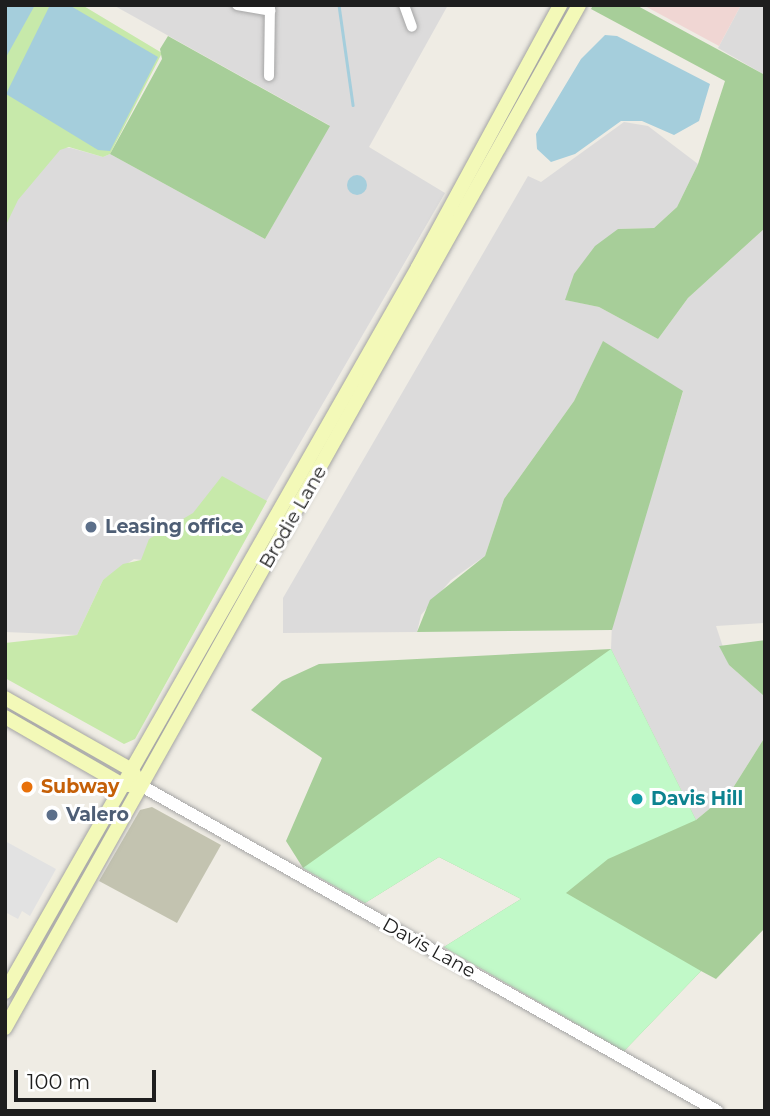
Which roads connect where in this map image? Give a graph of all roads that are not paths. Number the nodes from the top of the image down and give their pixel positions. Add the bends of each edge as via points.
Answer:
1 (237, 5) edge
2 (404, 5) edge
3 (559, 5) edge
4 (579, 5) edge
5 (270, 8) edge
6 (412, 27) dead end
7 (269, 76) dead end
8 (290, 492) junction
9 (303, 500) junction
10 (5, 700) edge
11 (5, 717) edge
12 (132, 770) junction
13 (123, 785) junction
14 (141, 785) junction
15 (5, 992) edge
16 (5, 1028) edge
17 (717, 1111) edge

1 - 5 street
2 - 6 street
3 - 8 main road, Brodie Lane
4 - 9 main road, Brodie Lane
5 - 7 street
8 - 9 main road
8 - 12 main road, Brodie Lane
9 - 14 main road, Brodie Lane
10 - 12 main road, Davis Lane
11 - 13 main road, Davis Lane
12 - 13 main road, Brodie Lane
12 - 14 main road, Davis Lane
13 - 14 main road, Davis Lane
13 - 15 main road, Brodie Lane
14 - 16 main road, Brodie Lane
14 - 17 street, Davis Lane

